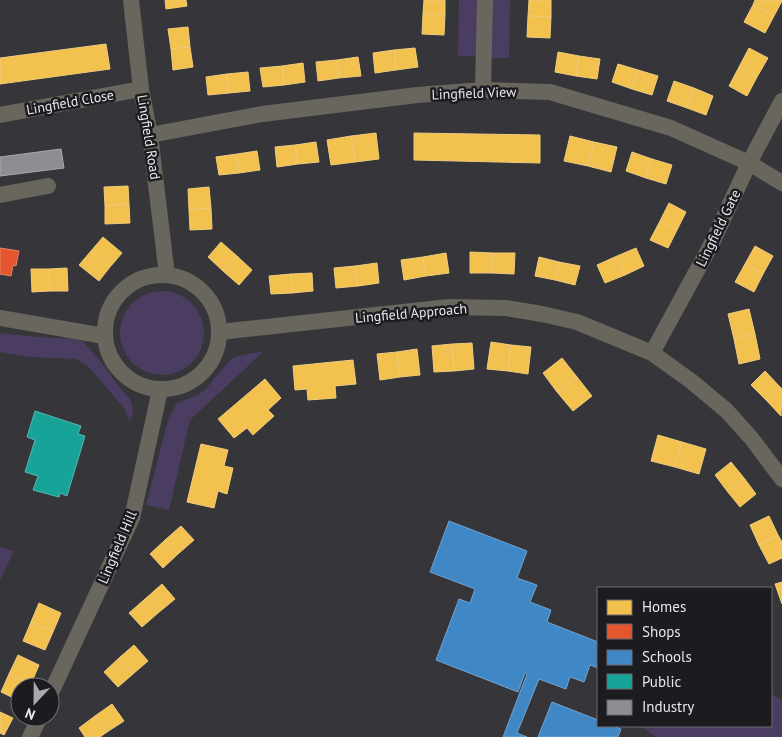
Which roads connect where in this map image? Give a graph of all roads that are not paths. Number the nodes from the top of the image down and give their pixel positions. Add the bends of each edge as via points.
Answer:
1 (131, 0) edge
2 (485, 0) edge
3 (141, 89) junction
4 (483, 90) junction
5 (782, 101) edge
6 (0, 115) edge
7 (150, 136) junction
8 (749, 163) junction
9 (782, 183) edge
10 (48, 186) dead end
11 (0, 195) edge
12 (167, 275) junction
13 (0, 318) edge
14 (220, 332) junction
15 (104, 336) junction
16 (652, 353) junction
17 (160, 390) junction
18 (782, 479) edge
19 (58, 677) edge

1 - 3 street, Lingfield Road
2 - 4 street
3 - 6 street, Lingfield Close
3 - 7 street, Lingfield Road
4 - 7 street, Lingfield View via 262,114
4 - 8 street, Lingfield View via 550,92 671,128
5 - 8 street, Lingfield Gate
7 - 12 street, Lingfield Road
8 - 9 street, Lingfield View
8 - 16 street, Lingfield Gate via 712,243
10 - 11 street
12 - 14 street via 182,278 199,288 212,304
12 - 15 street via 147,277 126,287 112,302
13 - 15 street
14 - 16 street, Lingfield Approach via 449,307 506,308 577,322
14 - 17 street via 217,352 203,374 187,385
15 - 17 street via 108,354 118,370 140,386
16 - 18 street, Lingfield Approach via 692,381 726,411
17 - 19 street, Lingfield Hill via 132,518

